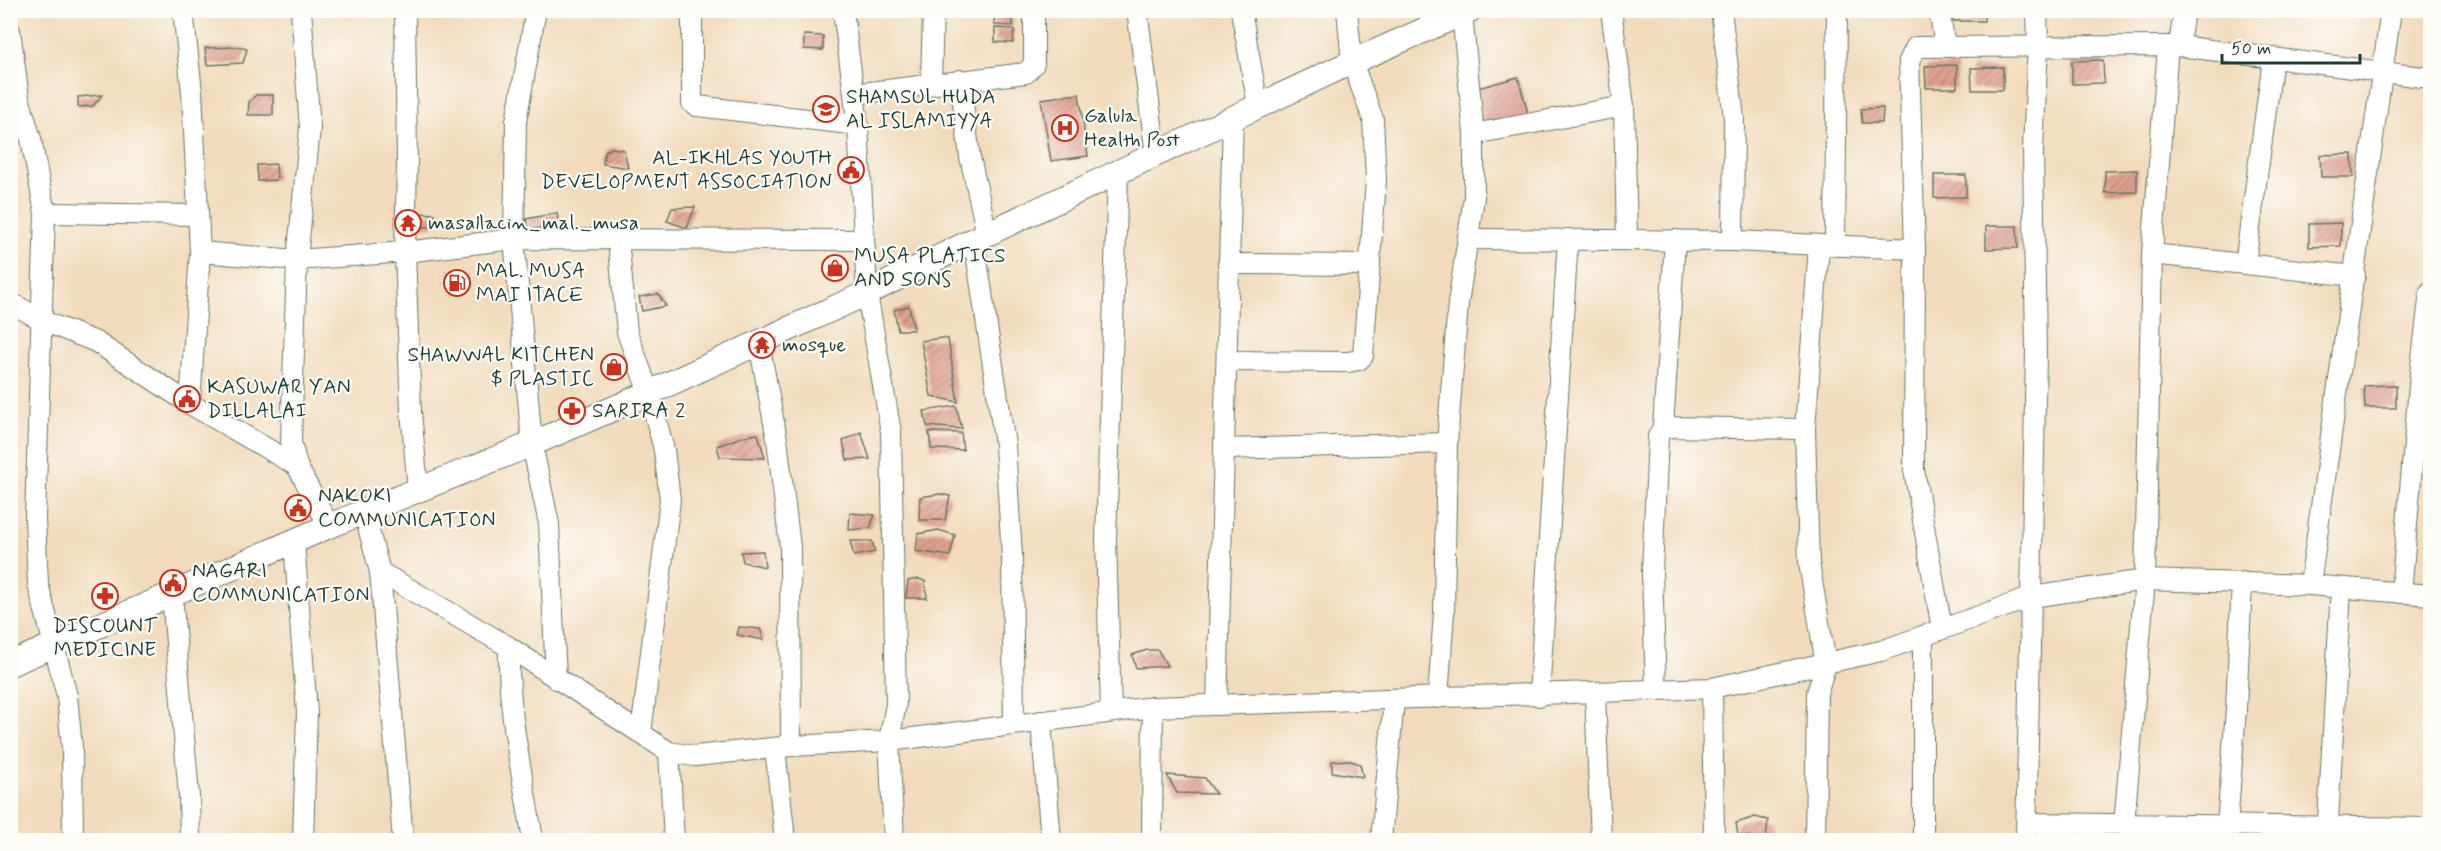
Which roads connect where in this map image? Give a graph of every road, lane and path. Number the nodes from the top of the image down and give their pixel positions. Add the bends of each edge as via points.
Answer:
1 (183, 10) edge
2 (301, 10) edge
3 (405, 10) edge
4 (536, 10) edge
5 (692, 10) edge
6 (843, 10) edge
7 (933, 10) edge
8 (1034, 10) edge
9 (1137, 10) edge
10 (1240, 10) edge
11 (1347, 10) edge
12 (1611, 10) edge
13 (1721, 10) edge
14 (1837, 10) edge
15 (1939, 10) edge
16 (2037, 10) edge
17 (2184, 10) edge
18 (2391, 10) edge
19 (1466, 12) edge
20 (1432, 19) edge
21 (10, 31) edge
22 (1945, 45) junction
23 (2038, 46) junction
24 (2174, 46) junction
25 (2273, 59) junction
26 (1352, 62) junction
27 (2384, 73) junction
28 (2430, 78) edge
29 (960, 80) junction
30 (932, 83) junction
31 (854, 94) junction
32 (1258, 106) junction
33 (1624, 106) junction
34 (1233, 118) junction
35 (858, 125) junction
36 (1474, 134) junction
37 (1156, 155) junction
38 (1118, 173) junction
39 (45, 213) junction
40 (198, 215) junction
41 (980, 237) junction
42 (1468, 238) junction
43 (514, 239) junction
44 (618, 239) junction
45 (1568, 239) junction
46 (864, 240) junction
47 (1627, 240) junction
48 (1675, 240) junction
49 (1733, 241) junction
50 (1827, 246) junction
51 (1915, 249) junction
52 (200, 252) junction
53 (405, 252) junction
54 (2152, 254) junction
55 (297, 260) junction
56 (1228, 264) junction
57 (2245, 264) junction
58 (1370, 265) junction
59 (2355, 276) junction
60 (2430, 292) edge
61 (867, 293) junction
62 (10, 302) edge
63 (43, 321) junction
64 (759, 343) junction
65 (1228, 361) junction
66 (649, 393) junction
67 (190, 404) junction
68 (1663, 427) junction
69 (1805, 429) junction
70 (1447, 443) junction
71 (532, 444) junction
72 (1225, 449) junction
73 (297, 466) junction
74 (418, 490) junction
75 (364, 512) junction
76 (328, 526) junction
77 (294, 541) junction
78 (380, 572) junction
79 (2145, 580) junction
80 (2242, 582) junction
81 (2310, 585) junction
82 (2341, 588) junction
83 (2401, 593) junction
84 (172, 595) junction
85 (2430, 595) edge
86 (2032, 597) junction
87 (1942, 629) junction
88 (1923, 636) junction
89 (52, 645) junction
90 (509, 647) junction
91 (10, 664) edge
92 (1826, 664) junction
93 (556, 679) junction
94 (1712, 688) junction
95 (1656, 690) junction
96 (1594, 694) junction
97 (1539, 696) junction
98 (1438, 699) junction
99 (1394, 700) junction
100 (1217, 705) junction
101 (1153, 707) junction
102 (1111, 712) junction
103 (1041, 720) junction
104 (1014, 724) junction
105 (641, 733) junction
106 (889, 741) junction
107 (783, 747) junction
108 (669, 752) junction
109 (2124, 825) junction
110 (2227, 826) junction
111 (2430, 828) edge
112 (2027, 832) edge
113 (2328, 834) edge
114 (73, 840) edge
115 (190, 840) edge
116 (303, 840) edge
117 (403, 840) edge
118 (533, 840) edge
119 (674, 840) edge
120 (785, 840) edge
121 (894, 840) edge
122 (1051, 840) edge
123 (1152, 840) edge
124 (1382, 840) edge
125 (1600, 840) edge
126 (1714, 840) edge
127 (1815, 840) edge
128 (1923, 840) edge

1 - 40 street
2 - 55 street via 310,128
3 - 53 street
4 - 43 street via 516,122
5 - 35 street via 692,103
6 - 31 street
7 - 30 street
8 - 29 street via 1031,70
9 - 37 street
10 - 32 street
11 - 26 street
12 - 33 street
13 - 49 street via 1734,118
14 - 50 street
15 - 22 street
16 - 23 street
17 - 24 street
18 - 27 street
19 - 20 street
19 - 36 street
20 - 26 street
21 - 39 street via 19,98
22 - 23 street
22 - 51 street via 1916,47 1909,61
23 - 24 street
23 - 86 street via 2033,149 2036,353
24 - 25 street
24 - 54 street
25 - 27 street
25 - 57 street
26 - 32 street
26 - 58 street via 1373,119 1376,180
27 - 28 street
27 - 59 street
29 - 30 street
29 - 41 street
30 - 31 street
31 - 35 street
32 - 34 street
33 - 36 street
33 - 47 street
34 - 37 street
34 - 56 street
35 - 46 street
36 - 42 street via 1474,197
37 - 38 street
38 - 41 street
38 - 102 street via 1106,539
39 - 40 street
39 - 63 street
40 - 52 street
41 - 61 street
41 - 104 street via 1005,445 1012,556
42 - 45 street
42 - 70 street via 1458,304
43 - 44 street
43 - 53 street
43 - 71 street
44 - 46 street
44 - 66 street via 627,332
45 - 47 street
45 - 97 street
46 - 61 street
47 - 48 street
48 - 49 street
48 - 68 street
49 - 50 street
50 - 51 street
50 - 69 street
51 - 87 street via 1914,470
52 - 55 street
52 - 67 street
53 - 55 street
53 - 74 street
54 - 57 street
54 - 79 street
55 - 73 street via 290,421
56 - 58 street
56 - 65 street
57 - 59 street
58 - 65 street via 1364,351 1359,360
59 - 81 street
60 - 83 street
61 - 64 street
61 - 106 street via 891,432 896,704
62 - 63 street
63 - 67 street via 96,342
63 - 89 street via 35,519 38,584
64 - 66 street
64 - 107 street via 777,439 790,547
65 - 72 street
66 - 71 street
66 - 105 street via 664,450 670,500
67 - 73 street
68 - 69 street
68 - 95 street via 1658,436 1652,573
69 - 92 street via 1809,563
70 - 72 street
70 - 98 street
71 - 74 street
71 - 93 street via 549,524
72 - 100 street
73 - 76 street
74 - 75 street
75 - 76 street
75 - 78 street
76 - 77 street
77 - 84 street
77 - 116 street via 307,713
78 - 90 street
78 - 117 street
79 - 80 street
79 - 86 street
79 - 109 street
80 - 81 street
80 - 110 street
81 - 82 street
82 - 83 street
82 - 113 street
83 - 85 street
84 - 89 street
84 - 115 street
86 - 87 street
86 - 112 street
87 - 88 street
88 - 92 street
88 - 128 street
89 - 91 street
89 - 114 street via 67,696
90 - 93 street
90 - 118 street via 508,672
92 - 94 street
92 - 127 street via 1817,702
93 - 105 street
94 - 95 street
94 - 126 street
95 - 96 street
96 - 97 street
96 - 125 street
97 - 98 street
98 - 99 street
99 - 100 street
99 - 124 street
100 - 101 street
101 - 102 street
101 - 123 street
102 - 103 street
103 - 104 street
103 - 122 street
104 - 106 street
105 - 108 street
106 - 107 street
106 - 121 street
107 - 108 street via 695,756
107 - 120 street
108 - 119 street
109 - 110 street
109 - 112 street
110 - 113 street
111 - 113 street

